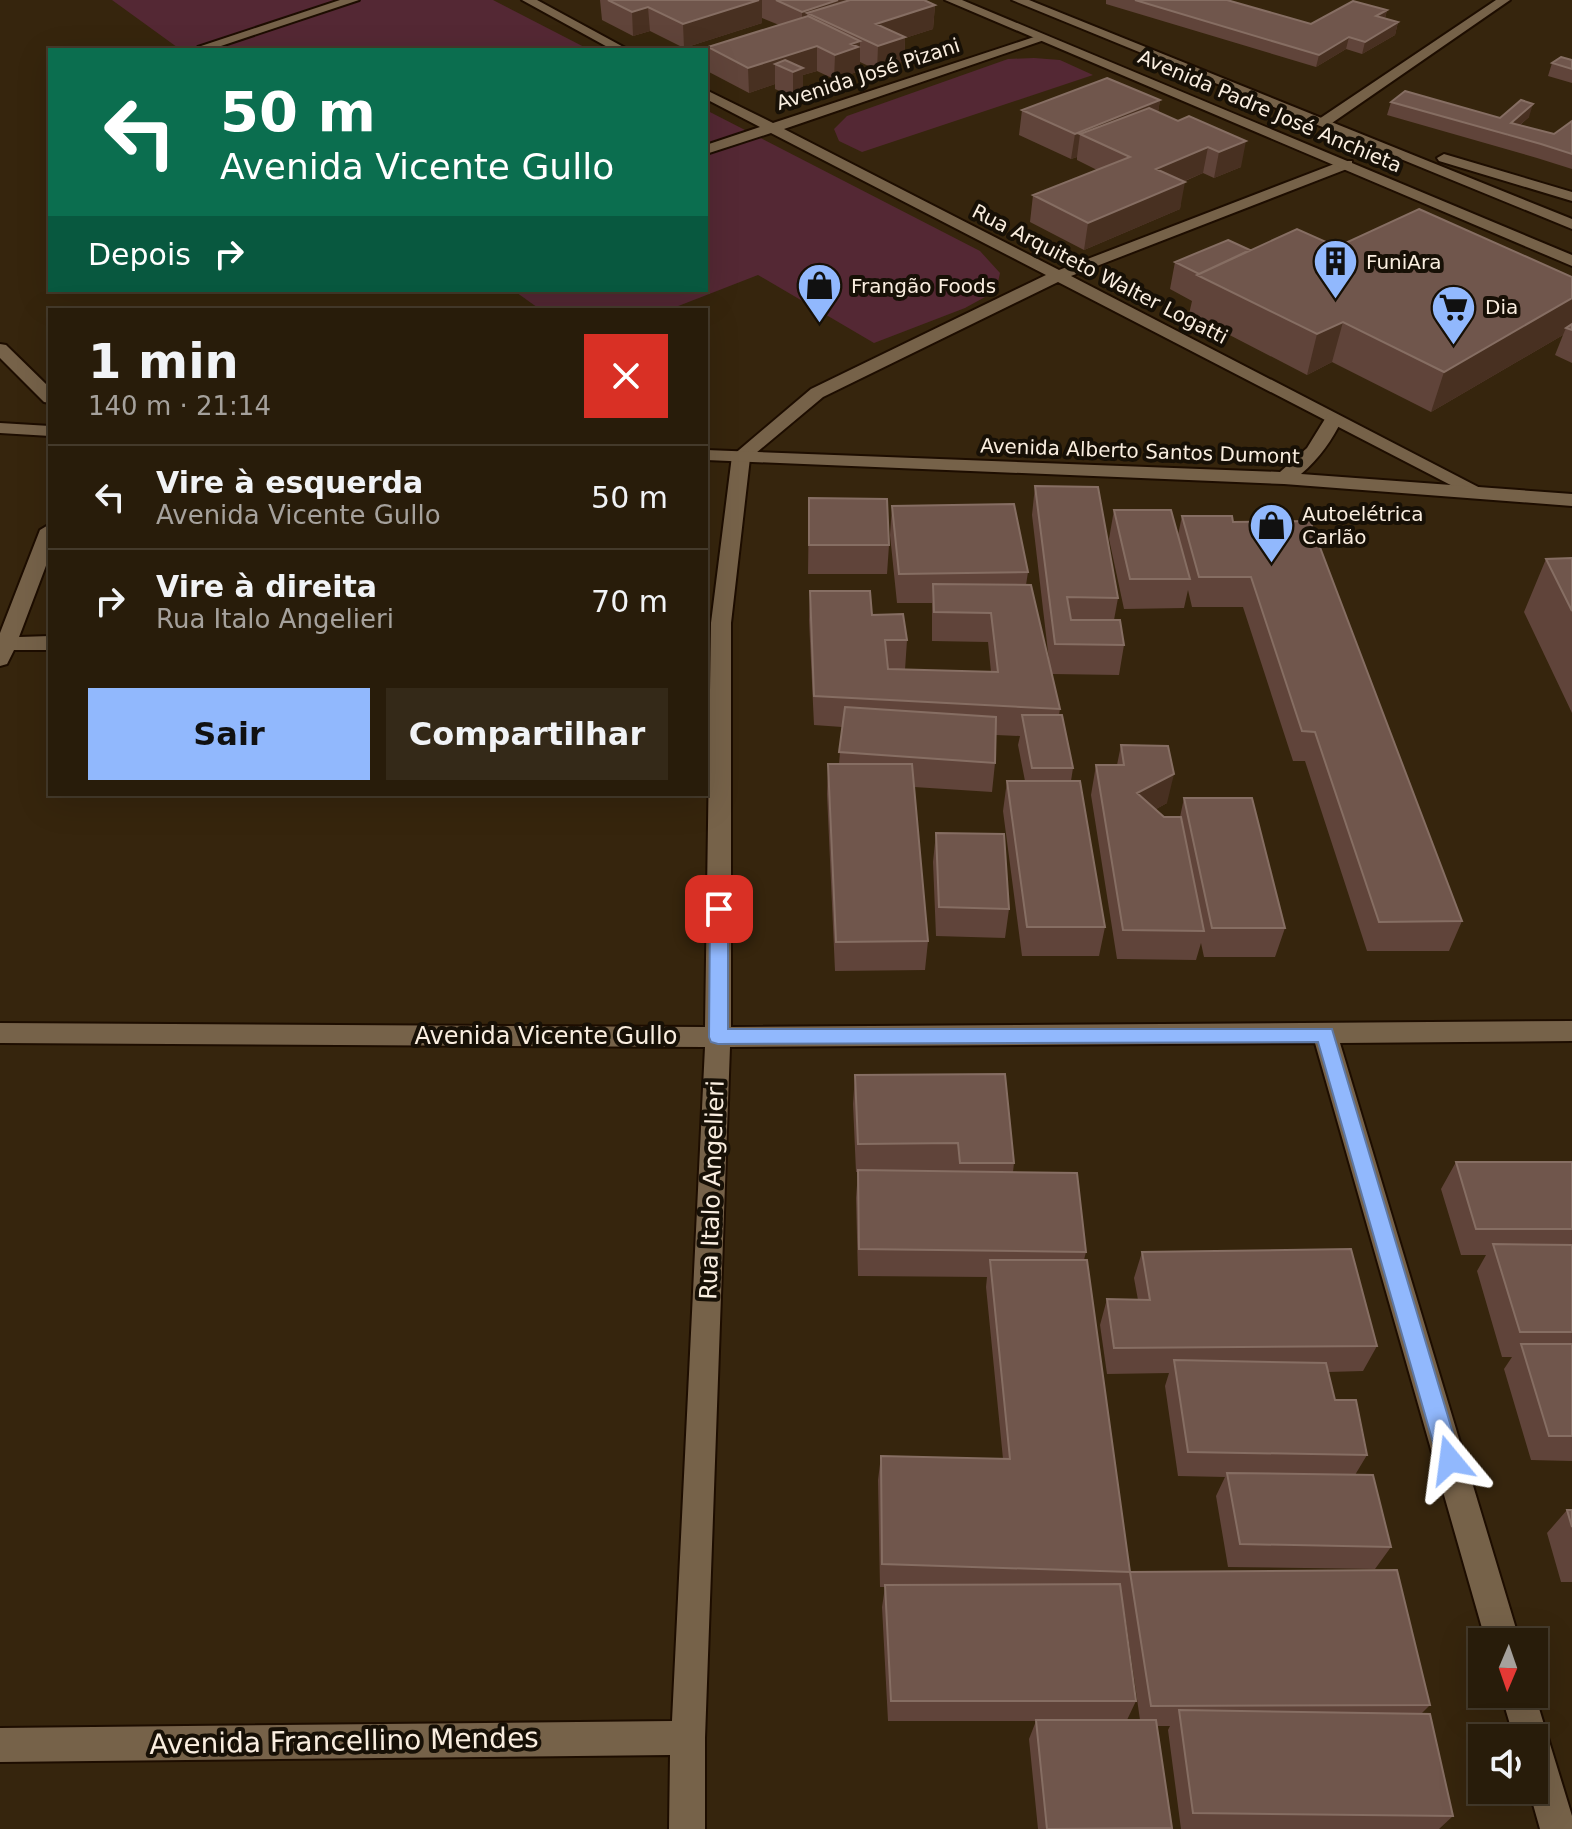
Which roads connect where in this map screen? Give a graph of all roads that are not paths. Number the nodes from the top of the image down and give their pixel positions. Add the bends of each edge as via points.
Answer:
1 (353, 0) edge
2 (528, 0) edge
3 (951, 0) edge
4 (1018, 0) edge
5 (1504, 0) edge
6 (1044, 38) junction
7 (204, 47) dead end
8 (619, 48) edge
9 (708, 95) edge
10 (1324, 122) junction
11 (769, 127) junction
12 (1371, 141) junction
13 (708, 149) edge
14 (1347, 164) junction
15 (1572, 197) edge
16 (1572, 224) edge
17 (1572, 261) edge
18 (1059, 275) junction
19 (0, 349) edge
20 (48, 396) edge
21 (1334, 418) junction
22 (0, 428) edge
23 (48, 431) edge
24 (708, 455) edge
25 (741, 456) junction
26 (1284, 478) junction
27 (1475, 490) junction
28 (1572, 500) edge
29 (48, 535) edge
30 (714, 624) edge
31 (48, 643) edge
32 (2, 649) edge
33 (1572, 1031) edge
34 (0, 1033) edge
35 (1325, 1034) junction
36 (718, 1037) junction
37 (1499, 1628) edge
38 (688, 1738) junction
39 (0, 1745) edge
40 (1548, 1795) edge
41 (687, 1829) edge
42 (1558, 1829) edge

1 - 7 street
2 - 8 street
3 - 6 street, Avenida Padre José Anchieta
4 - 10 street, Avenida Padre José Anchieta
5 - 10 street
6 - 11 street, Avenida José Pizani
6 - 14 street, Avenida Padre José Anchieta
9 - 11 street, Rua Arquiteto Walter Logatti
10 - 12 street, Avenida Padre José Anchieta
11 - 13 street, Avenida José Pizani
11 - 18 street, Rua Arquiteto Walter Logatti
12 - 15 street
12 - 16 street, Avenida Padre José Anchieta
14 - 17 street, Avenida Padre José Anchieta
14 - 18 street
18 - 21 street, Rua Arquiteto Walter Logatti
18 - 25 street via 817,393
19 - 20 street
21 - 26 street via 1309,460
21 - 27 street, Rua Arquiteto Walter Logatti
22 - 23 street
24 - 25 street, Avenida Alberto Santos Dumont
25 - 26 street, Avenida Alberto Santos Dumont
25 - 30 street, Rua Italo Angelieri
26 - 27 street, Avenida Alberto Santos Dumont
27 - 28 street, Avenida Alberto Santos Dumont
29 - 32 street
30 - 36 street, Rua Italo Angelieri
31 - 32 street
33 - 35 street, Avenida Vicente Gullo
34 - 36 street, Avenida Vicente Gullo
35 - 36 street, Avenida Vicente Gullo
35 - 37 street
36 - 38 street, Rua Italo Angelieri
38 - 39 street, Avenida Francellino Mendes
38 - 41 street, Rua Italo Angelieri
40 - 42 street

